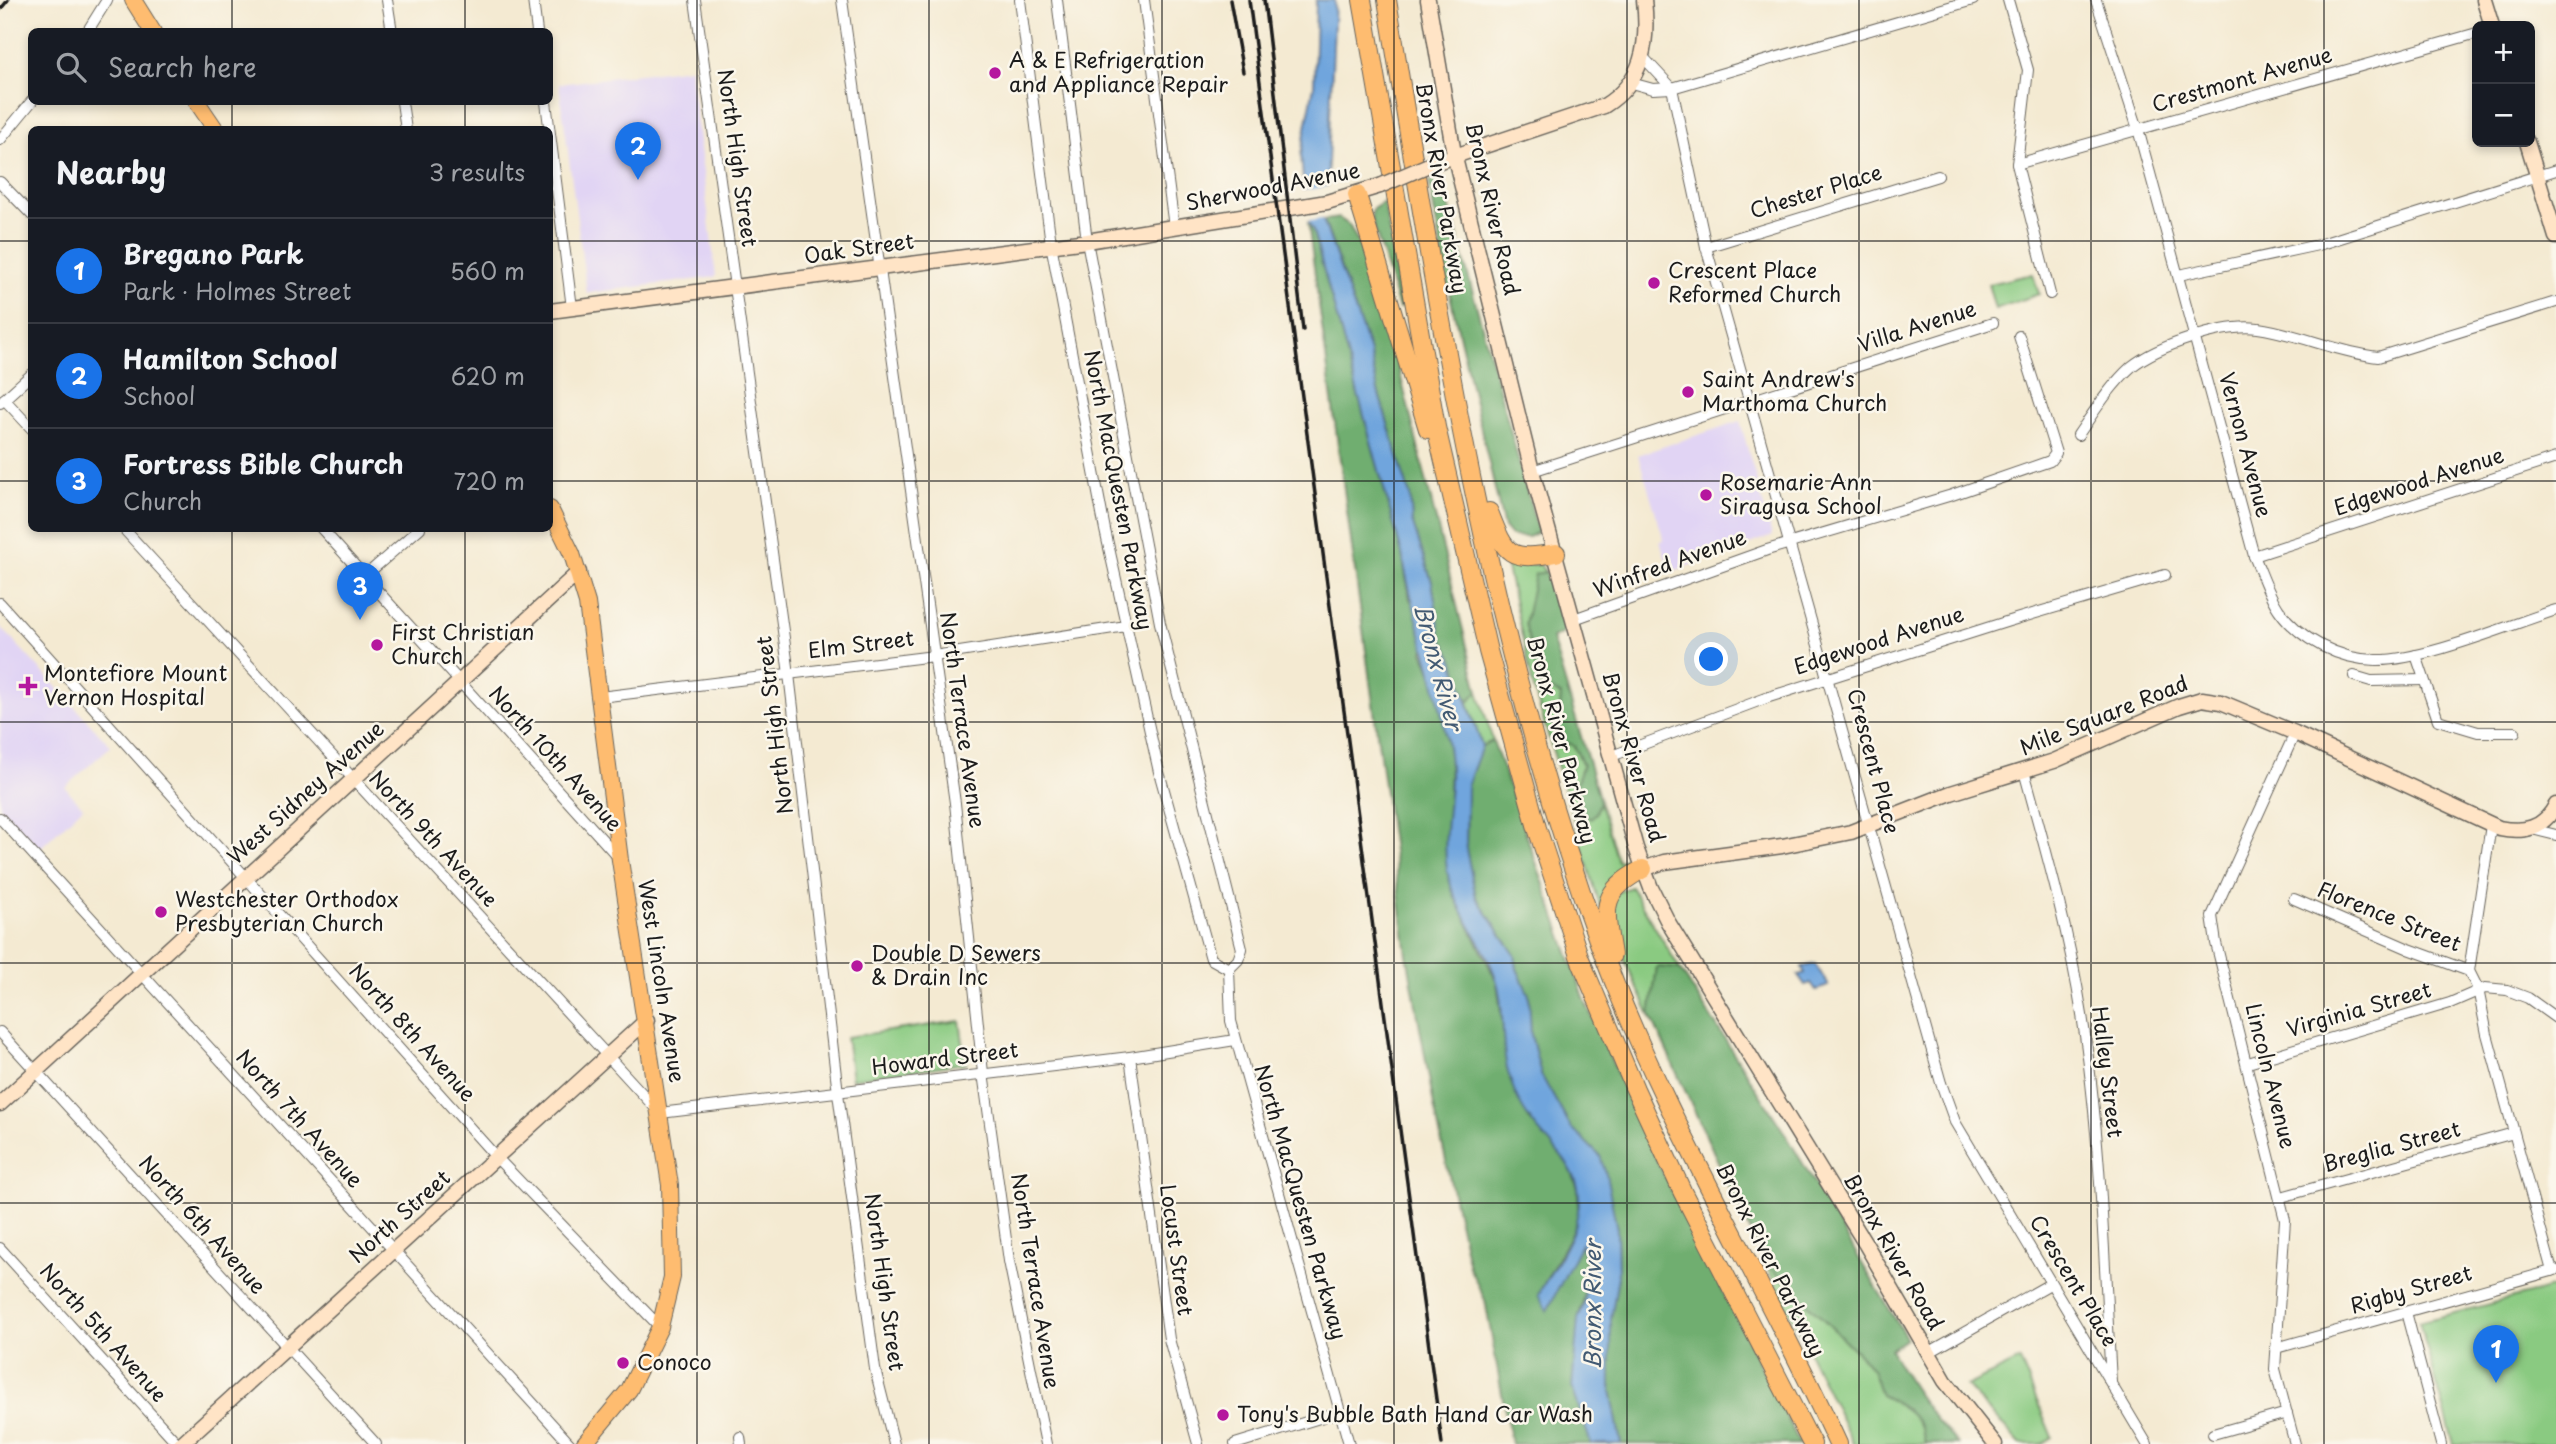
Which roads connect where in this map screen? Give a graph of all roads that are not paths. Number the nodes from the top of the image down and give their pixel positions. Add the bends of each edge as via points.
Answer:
1 (107, 0) edge
2 (133, 0) edge
3 (387, 0) edge
4 (533, 0) edge
5 (695, 0) edge
6 (842, 0) edge
7 (1020, 0) edge
8 (1057, 0) edge
9 (1144, 0) edge
10 (1362, 0) edge
11 (1387, 0) edge
12 (1428, 0) edge
13 (1644, 0) edge
14 (1973, 0) edge
15 (2008, 0) edge
16 (2096, 0) edge
17 (2484, 0) edge
18 (2490, 21) edge
19 (90, 28) edge
20 (150, 28) edge
21 (391, 28) edge
22 (536, 28) edge
23 (2472, 34) edge
24 (1643, 57) junction
25 (1632, 83) junction
26 (1672, 88) junction
27 (29, 105) edge
28 (199, 105) edge
29 (402, 105) edge
30 (546, 105) edge
31 (213, 126) edge
32 (405, 126) edge
33 (549, 126) edge
34 (2138, 128) junction
35 (0, 140) edge
36 (2528, 147) edge
37 (1454, 154) junction
38 (553, 157) edge
39 (2017, 164) junction
40 (2556, 170) edge
41 (1938, 176) dead end
42 (2537, 177) junction
43 (0, 181) edge
44 (1357, 195) junction
45 (28, 211) edge
46 (1174, 226) junction
47 (2556, 237) edge
48 (1087, 241) junction
49 (1051, 244) junction
50 (1706, 247) junction
51 (878, 267) junction
52 (2179, 275) junction
53 (736, 287) junction
54 (2050, 294) dead end
55 (2556, 302) edge
56 (572, 308) junction
57 (553, 311) edge
58 (1993, 323) dead end
59 (2196, 335) junction
60 (2019, 337) dead end
61 (28, 378) edge
62 (2, 401) edge
63 (1748, 401) junction
64 (28, 425) edge
65 (2078, 435) dead end
66 (1467, 456) junction
67 (2556, 458) edge
68 (1445, 471) junction
69 (1532, 471) junction
70 (553, 516) edge
71 (126, 532) edge
72 (325, 532) edge
73 (415, 532) edge
74 (1788, 544) junction
75 (1556, 553) junction
76 (2254, 556) junction
77 (579, 572) junction
78 (366, 575) junction
79 (2165, 575) dead end
80 (0, 603) edge
81 (2556, 610) edge
82 (1574, 619) junction
83 (1126, 626) junction
84 (2416, 655) junction
85 (933, 656) junction
86 (789, 674) junction
87 (2354, 676) dead end
88 (1828, 678) junction
89 (2424, 680) junction
90 (460, 683) junction
91 (600, 697) junction
92 (2515, 732) dead end
93 (2295, 733) junction
94 (1609, 757) junction
95 (2024, 771) junction
96 (352, 780) junction
97 (2556, 805) edge
98 (0, 818) edge
99 (2491, 825) junction
100 (1868, 826) junction
101 (2532, 829) junction
102 (2556, 835) edge
103 (620, 860) junction
104 (1643, 869) junction
105 (245, 876) junction
106 (2294, 899) dead end
107 (1229, 969) junction
108 (2469, 971) junction
109 (141, 972) junction
110 (1617, 989) junction
111 (2478, 989) junction
112 (2556, 1018) edge
113 (647, 1020) junction
114 (0, 1032) edge
115 (1235, 1040) junction
116 (608, 1057) junction
117 (1130, 1057) junction
118 (2248, 1063) junction
119 (36, 1071) junction
120 (983, 1073) junction
121 (838, 1093) junction
122 (0, 1104) edge
123 (660, 1113) junction
124 (2514, 1133) junction
125 (498, 1158) junction
126 (2281, 1197) junction
127 (0, 1248) edge
128 (393, 1252) junction
129 (2554, 1270) edge
130 (2050, 1284) junction
131 (2406, 1312) junction
132 (660, 1327) junction
133 (287, 1348) junction
134 (2276, 1348) junction
135 (1928, 1353) junction
136 (2111, 1384) junction
137 (1339, 1412) junction
138 (2287, 1413) junction
139 (2213, 1434) dead end
140 (180, 1444) edge
141 (376, 1444) edge
142 (570, 1444) edge
143 (584, 1444) edge
144 (894, 1444) edge
145 (1046, 1444) edge
146 (1198, 1444) edge
147 (1235, 1444) edge
148 (1349, 1444) edge
149 (1812, 1444) edge
150 (1838, 1444) edge
151 (1995, 1444) edge
152 (2147, 1444) edge
153 (2295, 1444) edge
154 (2441, 1444) edge

1 - 19 street
2 - 20 main road
3 - 21 street
4 - 22 street
5 - 53 street, North High Street
6 - 51 street, North Terrace Avenue
7 - 49 street, North MacQuesten Parkway
8 - 48 street, North MacQuesten Parkway
9 - 46 street
10 - 68 highway
11 - 66 highway, Bronx River Parkway
12 - 37 street, Bronx River Road
13 - 24 street
14 - 26 street
15 - 39 street via 2028,70
16 - 34 street, Vernon Avenue
17 - 18 street
23 - 34 street, Crestmont Avenue
24 - 25 street
24 - 26 street
25 - 26 street
25 - 37 street, Sherwood Avenue via 1604,106
26 - 50 street, Crescent Place
27 - 35 street
28 - 31 main road
29 - 32 street
30 - 33 street
34 - 39 street, Crestmont Avenue
34 - 52 street, Vernon Avenue
36 - 42 street
37 - 44 street, Sherwood Avenue, bridge
37 - 69 street, Bronx River Road
38 - 56 street
39 - 54 street
40 - 42 street
41 - 50 street, Chester Place
42 - 47 street
42 - 52 street via 2318,245
43 - 45 street
44 - 46 street, Sherwood Avenue
44 - 68 highway via 1412,386
46 - 48 street, Oak Street
48 - 49 street, Oak Street
48 - 107 street, North MacQuesten Parkway via 1160,623 1242,949
49 - 51 street, Oak Street
49 - 83 street, North MacQuesten Parkway
50 - 63 street, Crescent Place
51 - 53 street, Oak Street
51 - 85 street, North Terrace Avenue
52 - 59 street, Vernon Avenue
53 - 56 street, Oak Street
53 - 86 street, North High Street
55 - 59 street via 2378,357 2255,328
56 - 57 street, Oak Street
58 - 63 street, Villa Avenue
59 - 65 street via 2132,366
59 - 76 street, Vernon Avenue
60 - 74 street, Winfred Avenue via 2056,453 2050,461
61 - 62 street
62 - 64 street
63 - 69 street, Villa Avenue
63 - 74 street, Crescent Place
66 - 75 highway via 1505,549 1521,557
66 - 110 highway, Bronx River Parkway via 1543,767
67 - 76 street, Edgewood Avenue
68 - 149 highway via 1511,740 1580,959 1663,1152
69 - 75 street, Bronx River Road
70 - 77 main road, West Lincoln Avenue
71 - 96 street, North 9th Avenue
72 - 78 street, North 10th Avenue
73 - 78 street
74 - 82 street, Winfred Avenue
74 - 88 street, Crescent Place
75 - 82 street, Bronx River Road
76 - 84 street, Vernon Avenue via 2280,612 2317,644 2375,661
77 - 90 street, West Sidney Avenue
77 - 91 main road, West Lincoln Avenue
78 - 90 street, North 10th Avenue
79 - 88 street, Edgewood Avenue
80 - 105 street, North 8th Avenue
81 - 84 street, Vernon Avenue
82 - 94 street, Bronx River Road
83 - 85 street, Elm Street
83 - 107 street, North MacQuesten Parkway via 1199,926 1210,959
84 - 89 street
85 - 86 street, Elm Street
85 - 120 street, North Terrace Avenue via 955,803
86 - 91 street, Elm Street
86 - 121 street, North High Street
87 - 89 street via 2371,681
88 - 94 street, Edgewood Avenue
88 - 100 street, Crescent Place
89 - 92 street via 2438,720 2478,732
90 - 96 street, West Sidney Avenue
90 - 103 street, North 10th Avenue
91 - 103 main road, West Lincoln Avenue
93 - 95 street, Mile Square Road via 2221,702 2202,699
93 - 99 street, Mile Square Road
93 - 118 street, Lincoln Avenue via 2212,916
94 - 104 street, Bronx River Road
95 - 100 street, Mile Square Road via 1958,790
95 - 136 street, Halley Street via 2055,884 2082,1013 2097,1138
96 - 105 street, West Sidney Avenue
96 - 116 street, North 9th Avenue
97 - 101 street via 2546,820
98 - 109 street, North 7th Avenue
99 - 101 street, Mile Square Road via 2514,831
99 - 108 street
100 - 104 street, Mile Square Road
100 - 130 street, Crescent Place via 1955,1122
101 - 102 street
103 - 113 main road, West Lincoln Avenue
104 - 110 highway via 1617,884 1608,898 1606,919
104 - 135 street, Bronx River Road via 1668,922
105 - 109 street, West Sidney Avenue
105 - 125 street, North 8th Avenue
106 - 108 street, Florence Street
107 - 115 street, North MacQuesten Parkway
108 - 111 street
109 - 119 street, West Sidney Avenue
109 - 128 street, North 7th Avenue
110 - 150 highway, Bronx River Parkway via 1694,1161
111 - 112 street via 2507,990
111 - 118 street, Virginia Street via 2450,1003
111 - 124 street
113 - 116 street, North Street
113 - 123 main road, West Lincoln Avenue
114 - 119 street, North 6th Avenue
115 - 117 street, Howard Street
115 - 137 street, North MacQuesten Parkway
116 - 123 street, North 9th Avenue
116 - 125 street, North Street
117 - 120 street, Howard Street
117 - 146 street, Locust Street via 1169,1339
118 - 126 street, Lincoln Avenue
119 - 122 street, West Sidney Avenue
119 - 133 street, North 6th Avenue
120 - 121 street, Howard Street
120 - 145 street, North Terrace Avenue via 1009,1261
121 - 123 street, Howard Street
121 - 144 street, North High Street via 875,1369
123 - 132 main road, West Lincoln Avenue via 670,1185 672,1277
124 - 126 street, Breglia Street
124 - 129 street
125 - 128 street, North Street
125 - 132 street, North 8th Avenue
126 - 134 street, Lincoln Avenue via 2285,1245
127 - 140 street, North 5th Avenue
128 - 133 street, North Street
128 - 142 street, North 7th Avenue
129 - 131 street, Rigby Street
130 - 135 street
130 - 136 street, Crescent Place
131 - 134 street, Rigby Street
131 - 154 street
132 - 143 main road, West Lincoln Avenue via 629,1390
133 - 140 street, North Street
133 - 141 street, North 6th Avenue
134 - 138 street, Lincoln Avenue via 2275,1369
135 - 151 street, Bronx River Road
136 - 152 street, Crescent Place
137 - 147 street
137 - 148 street, North MacQuesten Parkway
138 - 139 street
138 - 153 street, Lincoln Avenue

